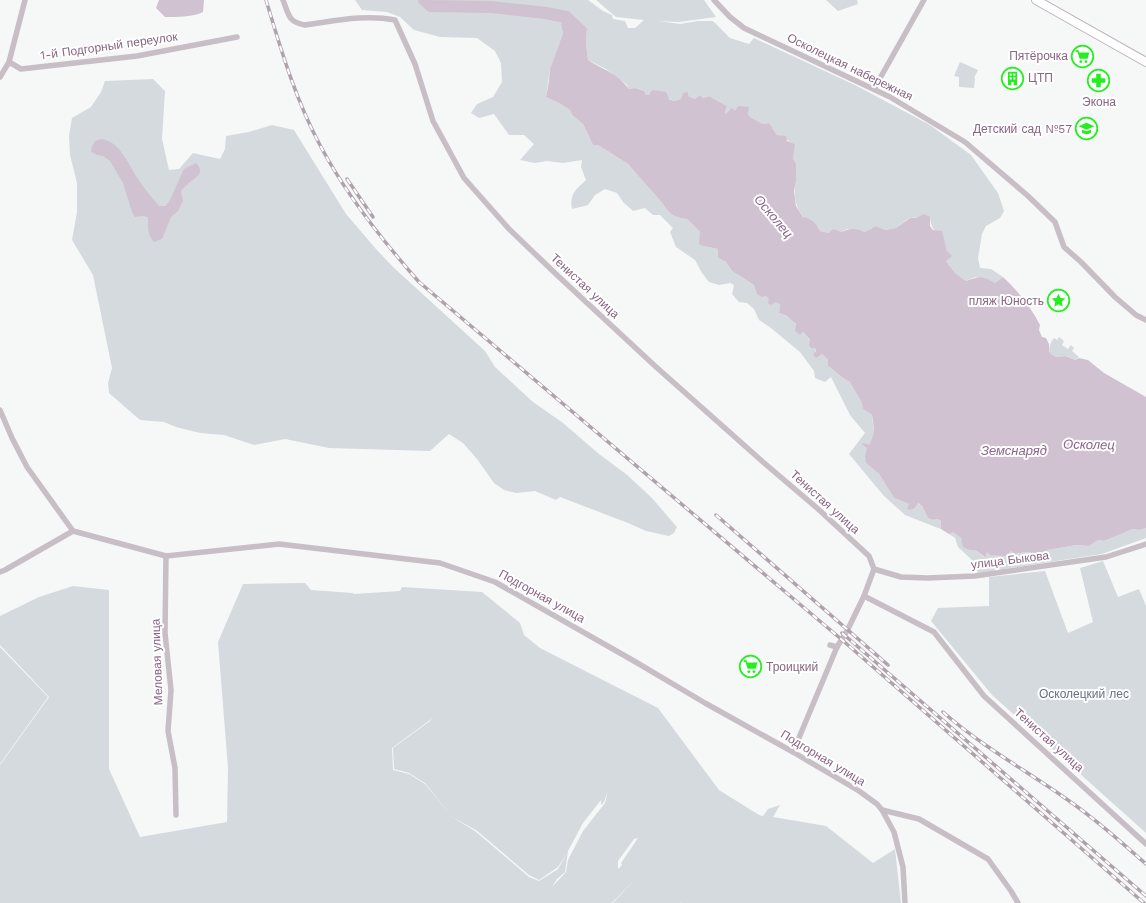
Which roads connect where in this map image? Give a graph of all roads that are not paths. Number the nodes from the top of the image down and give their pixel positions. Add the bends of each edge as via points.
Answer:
1 (25, 0) edge
2 (283, 0) edge
3 (714, 0) edge
4 (924, 0) edge
5 (1036, 0) edge
6 (237, 36) dead end
7 (9, 62) junction
8 (1146, 62) edge
9 (0, 77) edge
10 (874, 89) junction
11 (1146, 320) edge
12 (0, 410) edge
13 (73, 531) junction
14 (1146, 544) edge
15 (166, 556) junction
16 (874, 569) junction
17 (0, 572) edge
18 (864, 596) junction
19 (830, 645) dead end
20 (837, 647) junction
21 (793, 752) junction
22 (882, 810) junction
23 (176, 815) dead end
24 (1146, 844) edge
25 (905, 903) edge
26 (1018, 903) edge

1 - 7 street
2 - 16 street, Тенистая улица via 289,17 296,23 305,25 367,17 395,20 415,64 433,121 464,178 509,229 557,275 869,556
3 - 10 street, Осколецкая набережная via 744,28
4 - 10 street
5 - 8 main road
6 - 7 street, 1-й Подгорный переулок via 137,56 21,69
7 - 9 street
10 - 11 street, Осколецкая набережная via 965,142 1055,222 1064,247 1115,297
12 - 13 street via 27,466
13 - 15 street, Подгорная улица
13 - 17 street
14 - 16 street, улица Быкова via 1106,557 975,576 901,577
15 - 21 street, Подгорная улица via 279,544 440,563 495,582
15 - 23 street, Меловая улица via 165,633 171,690 168,731 175,768
16 - 18 street
18 - 20 street
18 - 24 street, Тенистая улица via 934,632 984,696
19 - 20 street
20 - 21 street
21 - 22 street, Подгорная улица via 859,791
22 - 25 street via 894,832 903,867
22 - 26 street, Подгорная улица via 919,819 988,860

